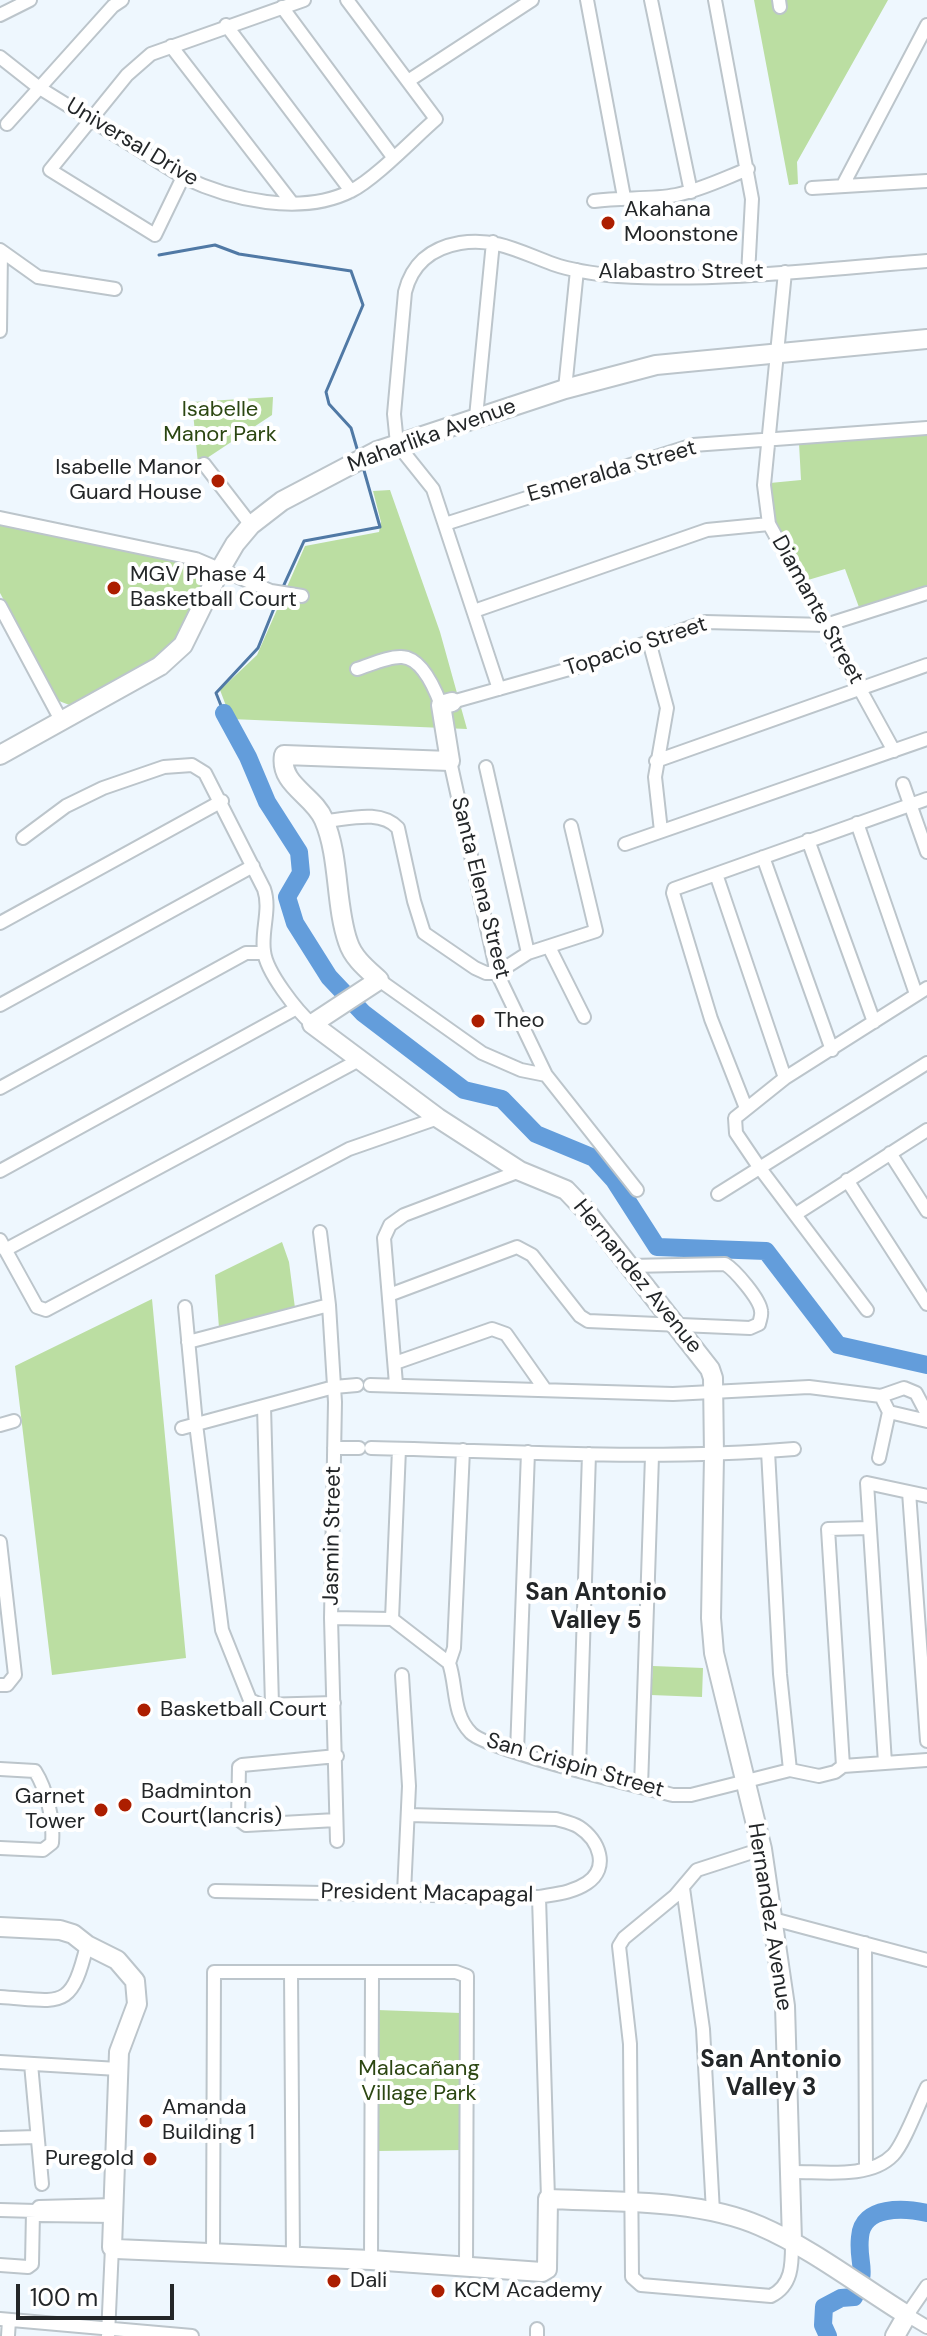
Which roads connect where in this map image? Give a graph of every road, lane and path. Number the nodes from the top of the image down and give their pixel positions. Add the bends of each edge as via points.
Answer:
1 (122, 0) edge
2 (304, 0) edge
3 (347, 0) edge
4 (532, 0) edge
5 (587, 0) edge
6 (651, 0) edge
7 (715, 0) edge
8 (23, 2) edge
9 (282, 7) junction
10 (0, 15) edge
11 (226, 25) junction
12 (927, 25) edge
13 (171, 46) junction
14 (0, 57) edge
15 (408, 81) junction
16 (38, 87) junction
17 (90, 120) junction
18 (7, 124) dead end
19 (393, 157) junction
20 (748, 169) junction
21 (183, 177) junction
22 (927, 181) edge
23 (843, 185) junction
24 (812, 188) dead end
25 (351, 191) junction
26 (691, 192) junction
27 (624, 197) junction
28 (594, 201) dead end
29 (292, 203) junction
30 (493, 242) junction
31 (1, 250) edge
32 (927, 261) edge
33 (577, 270) junction
34 (785, 272) junction
35 (748, 275) junction
36 (115, 289) dead end
37 (0, 331) edge
38 (927, 339) edge
39 (777, 352) junction
40 (565, 389) junction
41 (476, 417) junction
42 (927, 428) edge
43 (767, 441) junction
44 (397, 444) junction
45 (206, 463) dead end
46 (0, 518) edge
47 (445, 524) junction
48 (769, 524) junction
49 (251, 525) junction
50 (221, 568) junction
51 (927, 593) edge
52 (302, 596) dead end
53 (0, 606) edge
54 (474, 611) junction
55 (826, 625) junction
56 (649, 641) junction
57 (927, 665) edge
58 (357, 669) dead end
59 (499, 689) junction
60 (861, 689) junction
61 (447, 704) junction
62 (62, 722) junction
63 (927, 739) edge
64 (894, 751) junction
65 (0, 755) edge
66 (450, 761) junction
67 (656, 761) junction
68 (486, 767) dead end
69 (903, 784) dead end
70 (927, 799) edge
71 (222, 801) junction
72 (910, 804) junction
73 (325, 821) junction
74 (857, 823) junction
75 (571, 826) dead end
76 (661, 831) junction
77 (23, 838) dead end
78 (808, 840) junction
79 (625, 844) dead end
80 (927, 852) edge
81 (763, 857) junction
82 (253, 866) junction
83 (716, 874) junction
84 (0, 923) edge
85 (549, 947) junction
86 (264, 953) junction
87 (528, 953) junction
88 (497, 973) junction
89 (379, 980) junction
90 (922, 991) edge
91 (0, 1005) edge
92 (295, 1009) junction
93 (584, 1017) dead end
94 (874, 1022) junction
95 (312, 1024) junction
96 (832, 1050) junction
97 (361, 1059) junction
98 (927, 1063) edge
99 (546, 1075) junction
100 (785, 1078) junction
101 (0, 1088) edge
102 (746, 1108) junction
103 (438, 1118) junction
104 (927, 1130) edge
105 (890, 1153) junction
106 (759, 1167) junction
107 (0, 1171) edge
108 (520, 1171) junction
109 (847, 1180) junction
110 (637, 1190) dead end
111 (718, 1194) dead end
112 (927, 1211) edge
113 (796, 1214) junction
114 (320, 1232) dead end
115 (2, 1245) edge
116 (630, 1266) junction
117 (389, 1295) junction
118 (927, 1304) edge
119 (329, 1305) junction
120 (185, 1307) dead end
121 (867, 1310) dead end
122 (676, 1325) junction
123 (188, 1342) junction
124 (395, 1363) junction
125 (396, 1384) junction
126 (334, 1387) junction
127 (544, 1388) junction
128 (713, 1393) junction
129 (881, 1396) junction
130 (264, 1406) junction
131 (889, 1412) junction
132 (927, 1414) edge
133 (14, 1421) dead end
134 (927, 1421) edge
135 (196, 1424) junction
136 (0, 1425) edge
137 (182, 1428) dead end
138 (334, 1448) junction
139 (399, 1449) junction
140 (794, 1449) dead end
141 (463, 1450) junction
142 (768, 1451) junction
143 (528, 1452) junction
144 (589, 1454) junction
145 (652, 1456) junction
146 (714, 1456) junction
147 (879, 1458) dead end
148 (909, 1492) junction
149 (927, 1496) edge
150 (869, 1528) junction
151 (0, 1542) edge
152 (4, 1605) edge
153 (331, 1618) junction
154 (392, 1619) junction
155 (449, 1663) junction
156 (402, 1675) dead end
157 (4, 1685) edge
158 (334, 1703) junction
159 (272, 1705) junction
160 (927, 1741) edge
161 (517, 1752) junction
162 (337, 1756) junction
163 (927, 1760) edge
164 (885, 1763) junction
165 (843, 1766) junction
166 (0, 1769) edge
167 (579, 1770) junction
168 (790, 1770) junction
169 (744, 1782) junction
170 (641, 1787) junction
171 (409, 1815) junction
172 (336, 1820) junction
173 (337, 1841) dead end
174 (0, 1848) edge
175 (762, 1849) junction
176 (683, 1888) junction
177 (215, 1891) dead end
178 (404, 1893) junction
179 (539, 1897) junction
180 (773, 1919) junction
181 (0, 1927) edge
182 (865, 1943) junction
183 (87, 1945) junction
184 (927, 1960) edge
185 (291, 1972) junction
186 (372, 1972) junction
187 (0, 1997) edge
188 (0, 2062) edge
189 (31, 2064) junction
190 (118, 2069) junction
191 (927, 2087) edge
192 (37, 2137) junction
193 (0, 2138) edge
194 (866, 2169) junction
195 (789, 2172) junction
196 (42, 2184) dead end
197 (548, 2199) junction
198 (631, 2202) junction
199 (0, 2210) edge
200 (114, 2210) junction
201 (34, 2211) junction
202 (713, 2212) junction
203 (792, 2241) junction
204 (112, 2247) junction
205 (213, 2255) junction
206 (293, 2257) junction
207 (371, 2260) junction
208 (0, 2265) edge
209 (466, 2266) junction
210 (927, 2286) edge
211 (907, 2315) junction
212 (4, 2319) edge
213 (927, 2327) edge
214 (108, 2332) edge
215 (8, 2336) edge
216 (192, 2336) edge
217 (895, 2336) edge

1 - 16 street
2 - 9 street
3 - 15 street, Universal Drive
4 - 15 street
5 - 27 street
6 - 26 street
7 - 20 street
8 - 10 street
9 - 11 street
9 - 19 street
11 - 13 street
11 - 25 street
12 - 23 street
13 - 17 street via 142,61
13 - 29 street
14 - 16 street, Universal Drive
15 - 19 street, Universal Drive via 436,119
16 - 17 street, Universal Drive
16 - 18 street
17 - 21 street, Universal Drive
17 - 21 street via 50,170 155,235
19 - 25 street, Universal Drive
20 - 26 street
20 - 35 street
21 - 29 street, Universal Drive via 249,199
22 - 23 street
23 - 24 street
25 - 29 street, Universal Drive
26 - 27 street
27 - 28 street
30 - 33 street, Alabastro Street
30 - 41 street
30 - 44 street, Alabastro Street via 443,247 409,276 394,414
31 - 36 street via 38,277
31 - 37 street
32 - 34 street, Alabastro Street
33 - 35 street, Alabastro Street via 619,276
33 - 40 street
34 - 35 street, Alabastro Street
34 - 39 street, Diamante Street
38 - 39 street, Maharlika Avenue
39 - 40 street, Maharlika Avenue via 656,365
39 - 43 street, Diamante Street
40 - 41 street, Maharlika Avenue
41 - 44 street, Maharlika Avenue
42 - 43 street, Esmeralda Street
43 - 47 street, Esmeralda Street via 693,445
43 - 48 street, Diamante Street via 764,485
44 - 47 street via 433,489
44 - 49 street, Maharlika Avenue via 282,501
45 - 49 street
46 - 50 street
47 - 54 street
48 - 54 street via 707,530
48 - 55 street, Diamante Street
49 - 50 street, Maharlika Avenue
50 - 52 street via 271,591
50 - 62 street, Maharlika Avenue via 174,656
51 - 55 street, Topacio Street
53 - 62 street
54 - 59 street
55 - 56 street, Topacio Street via 705,622
55 - 60 street, Diamante Street
56 - 59 street, Topacio Street
56 - 67 street via 667,708
57 - 60 street
58 - 61 street, Santa Elena Street via 401,657 413,661
59 - 61 street, Topacio Street
60 - 64 street, Diamante Street
60 - 67 street
61 - 66 street, Santa Elena Street
62 - 65 street, Maharlika Avenue
63 - 64 street
64 - 76 street
66 - 73 street via 284,755 289,781 314,802
66 - 88 street, Santa Elena Street
67 - 76 street
68 - 87 street
69 - 72 street
70 - 72 street
71 - 77 street via 205,773 192,765 164,767 66,806
71 - 82 street
71 - 84 street
72 - 74 street
72 - 80 street
73 - 88 street via 378,816 391,821 398,828 424,933 475,968
73 - 89 street via 348,941
74 - 78 street
74 - 90 street
75 - 85 street via 596,931
76 - 79 street
78 - 81 street
78 - 94 street
81 - 83 street
81 - 96 street
82 - 86 street via 267,898
82 - 91 street
83 - 100 street
83 - 102 street via 674,889 672,896
85 - 87 street
85 - 93 street
86 - 92 street, Hernandez Avenue
86 - 101 street via 235,958
87 - 88 street
88 - 99 street, Santa Elena Street
89 - 95 street
89 - 99 street via 482,1053
90 - 94 street
92 - 95 street, Hernandez Avenue
92 - 107 street
94 - 96 street
95 - 97 street, Hernandez Avenue
96 - 100 street
97 - 103 street, Hernandez Avenue
97 - 115 street
98 - 106 street
99 - 110 street, Santa Elena Street
100 - 102 street
102 - 106 street via 735,1118 736,1133
103 - 108 street, Hernandez Avenue
103 - 115 street via 349,1149 46,1310 37,1307
104 - 105 street
105 - 109 street
105 - 112 street
106 - 111 street
106 - 113 street
108 - 116 street, Hernandez Avenue via 566,1190
108 - 117 street via 390,1225 384,1238
109 - 113 street
109 - 118 street
113 - 121 street
114 - 119 street, Jasmin Street
116 - 122 street, Hernandez Avenue
116 - 122 street via 725,1264 762,1314 759,1324 750,1328
117 - 122 street via 517,1247 532,1255 588,1321
117 - 124 street
119 - 123 street
119 - 126 street, Jasmin Street
120 - 123 street
122 - 128 street, Hernandez Avenue via 710,1369
123 - 135 street
124 - 125 street
124 - 127 street via 492,1329 506,1334
125 - 126 street
125 - 127 street
126 - 130 street
126 - 138 street, Jasmin Street
127 - 128 street
128 - 129 street via 809,1387
128 - 146 street, Hernandez Avenue
129 - 131 street
129 - 132 street via 911,1390
130 - 135 street
130 - 159 street
131 - 134 street
131 - 147 street
133 - 136 street
135 - 137 street
135 - 159 street via 222,1630 250,1700
138 - 139 street
138 - 153 street, Jasmin Street
139 - 141 street
139 - 154 street
140 - 142 street
141 - 143 street
141 - 155 street, San Crispin Street via 454,1648
142 - 146 street
142 - 168 street
143 - 144 street
143 - 161 street
144 - 145 street
144 - 167 street
145 - 146 street
145 - 170 street
146 - 169 street, Hernandez Avenue via 714,1653
148 - 149 street
148 - 150 street via 867,1483
148 - 160 street
150 - 164 street
150 - 165 street via 828,1529
151 - 152 street
152 - 157 street via 15,1675
153 - 154 street
153 - 158 street, Jasmin Street
154 - 155 street
155 - 161 street, San Crispin Street via 462,1722 472,1735
156 - 171 street
158 - 159 street
158 - 162 street, Jasmin Street
161 - 167 street, San Crispin Street
162 - 172 street, Jasmin Street
162 - 172 street via 242,1765 238,1819 246,1825
163 - 164 street, San Crispin Street
164 - 165 street, San Crispin Street
165 - 168 street, San Crispin Street via 819,1776
166 - 174 street via 35,1771 53,1830 52,1843 43,1850
167 - 170 street, San Crispin Street
168 - 169 street, San Crispin Street
169 - 170 street, San Crispin Street via 691,1795
169 - 175 street, Hernandez Avenue
171 - 178 street
171 - 179 street, President Macapagal via 556,1819 577,1825 594,1839 600,1870 577,1889
172 - 173 street, Jasmin Street
175 - 176 street via 697,1870
175 - 180 street, Hernandez Avenue
176 - 198 street via 624,1938 618,1951 630,2044
176 - 202 street via 703,2029
177 - 178 street, President Macapagal
178 - 179 street, President Macapagal
179 - 197 street
180 - 182 street
180 - 195 street, Hernandez Avenue via 785,2006
181 - 183 street via 60,1930
182 - 184 street
182 - 194 street
183 - 187 street via 80,1975 68,1995 56,2000
183 - 190 street via 117,1960 137,1988
185 - 186 street
185 - 205 street via 213,1975
185 - 206 street
186 - 207 street
186 - 209 street via 467,1976
188 - 189 street
189 - 190 street
189 - 192 street
190 - 200 street
191 - 194 street via 895,2154
192 - 193 street
192 - 196 street
194 - 195 street
195 - 203 street, Hernandez Avenue
197 - 198 street
197 - 209 street via 547,2269
198 - 202 street
198 - 203 street via 629,2264 641,2285 771,2296 788,2282
199 - 201 street
200 - 201 street
200 - 204 street
201 - 208 street via 32,2264
202 - 203 street
203 - 211 street
204 - 205 street
204 - 214 street
205 - 206 street
206 - 207 street
207 - 209 street
210 - 211 street
211 - 213 street
211 - 217 street
212 - 214 street
212 - 215 street
214 - 216 street

